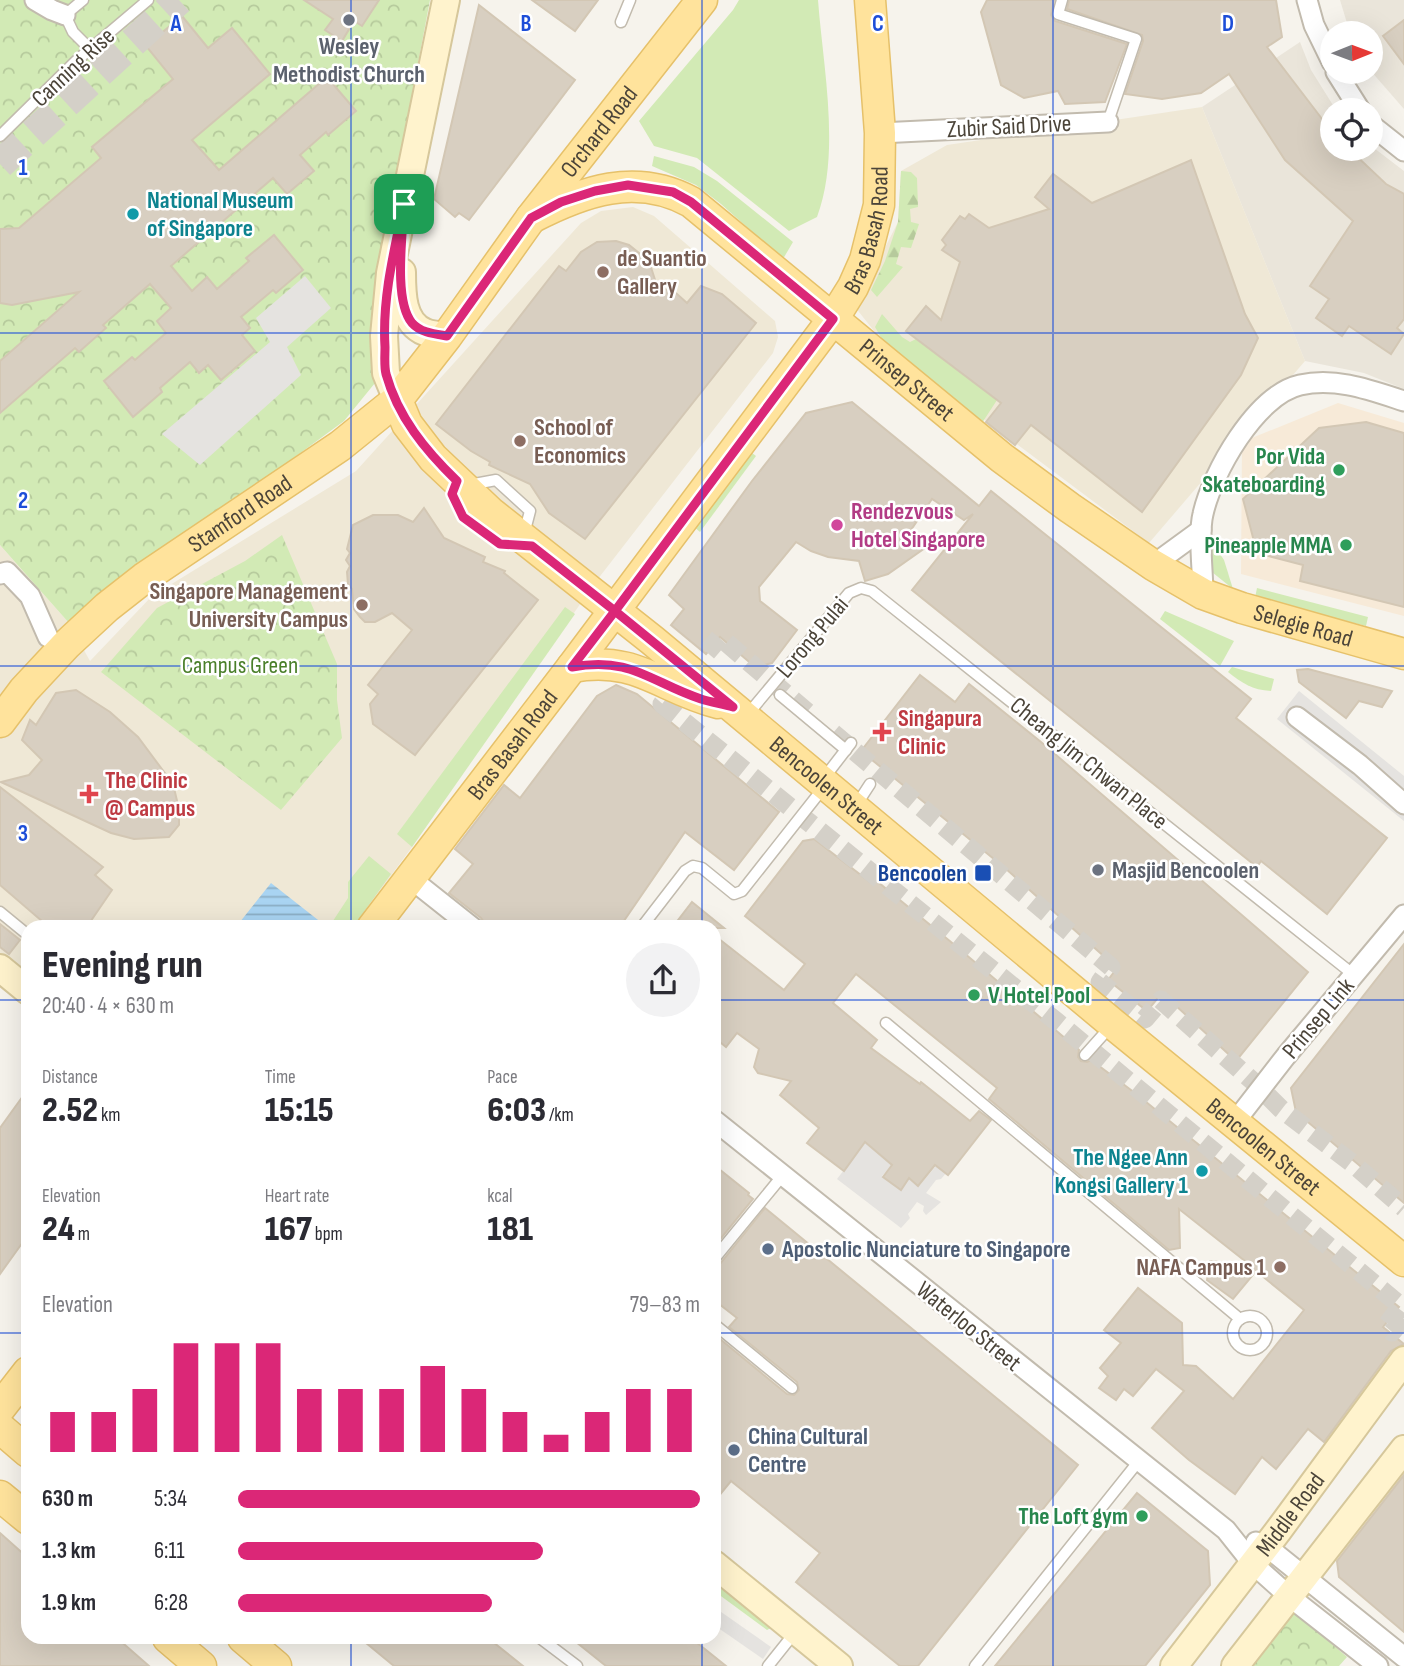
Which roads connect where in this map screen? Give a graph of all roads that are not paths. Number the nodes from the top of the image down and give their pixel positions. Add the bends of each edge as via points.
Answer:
1 (35, 0) edge
2 (83, 0) edge
3 (148, 0) edge
4 (446, 0) edge
5 (630, 0) edge
6 (702, 0) edge
7 (870, 0) edge
8 (1062, 0) edge
9 (1307, 0) edge
10 (65, 15) junction
11 (621, 22) dead end
12 (1320, 37) edge
13 (90, 49) junction
14 (1108, 122) joint
15 (880, 133) junction
16 (1383, 134) edge
17 (0, 136) edge
18 (1404, 151) edge
19 (404, 204) junction
20 (531, 218) junction
21 (833, 319) junction
22 (447, 336) junction
23 (397, 400) junction
24 (1404, 401) edge
25 (1201, 530) junction
26 (1153, 565) junction
27 (0, 574) edge
28 (1203, 594) junction
29 (891, 604) joint
30 (615, 611) junction
31 (48, 637) dead end
32 (1404, 654) edge
33 (572, 667) junction
34 (780, 695) dead end
35 (739, 712) junction
36 (1297, 717) dead end
37 (0, 722) edge
38 (824, 783) junction
39 (1404, 804) edge
40 (410, 878) junction
41 (0, 912) edge
42 (1404, 915) edge
43 (378, 920) edge
44 (463, 920) edge
45 (647, 920) edge
46 (21, 928) edge
47 (0, 968) edge
48 (1354, 975) junction
49 (21, 985) edge
50 (887, 1023) dead end
51 (1113, 1024) junction
52 (1086, 1055) dead end
53 (1234, 1122) junction
54 (721, 1126) edge
55 (783, 1175) junction
56 (721, 1250) edge
57 (1404, 1261) edge
58 (1240, 1320) dead end
59 (721, 1330) edge
60 (1404, 1360) edge
61 (21, 1381) edge
62 (792, 1388) dead end
63 (0, 1408) edge
64 (0, 1428) edge
65 (21, 1446) edge
66 (1404, 1449) edge
67 (1138, 1462) junction
68 (0, 1496) edge
69 (21, 1513) edge
70 (1259, 1555) junction
71 (721, 1570) edge
72 (1297, 1588) junction
73 (796, 1631) junction
74 (175, 1644) edge
75 (250, 1644) edge
76 (548, 1644) edge
77 (1404, 1657) edge
78 (201, 1666) edge
79 (276, 1666) edge
80 (578, 1666) edge
81 (768, 1666) edge
82 (839, 1666) edge
83 (975, 1666) edge
84 (1174, 1666) edge
85 (1235, 1666) edge
86 (1378, 1666) edge

1 - 10 street
2 - 10 lane
3 - 13 lane, Canning Rise
4 - 19 main road
5 - 11 lane
6 - 20 main road, Orchard Road
7 - 15 main road, Bras Basah Road
8 - 14 lane, Zubir Said Drive via 1058,14 1136,39
9 - 12 street
10 - 13 lane via 73,32
13 - 17 lane, Canning Rise
14 - 15 street, Zubir Said Drive
15 - 21 main road, Bras Basah Road via 879,205 865,260
16 - 18 street
19 - 22 main road via 405,307 412,323 424,332
19 - 23 main road via 390,273 384,336 386,373
20 - 21 main road, Prinsep Street via 595,191 628,185 673,192
20 - 22 main road, Orchard Road
21 - 26 main road, Prinsep Street via 1002,458
21 - 30 main road, Bras Basah Road
22 - 23 main road, Orchard Road
23 - 30 main road, Bencoolen Street via 407,424 433,458 527,542
23 - 37 main road, Stamford Road via 341,446 107,607 24,690
24 - 25 street via 1350,384 1322,382 1297,385 1279,395 1235,443 1202,514
25 - 26 street
25 - 28 street
26 - 28 main road, Prinsep Street
27 - 31 street via 7,572 30,596
28 - 32 main road, Selegie Road
29 - 35 lane, Lorong Pulai via 866,589 854,589
29 - 48 lane, Cheang Jim Chwan Place
30 - 33 main road, Bras Basah Road
30 - 35 main road, Bencoolen Street
33 - 35 main road via 598,663 634,668
33 - 40 main road, Bras Basah Road
34 - 38 lane via 849,746
35 - 38 main road, Bencoolen Street
36 - 39 street
38 - 45 lane via 742,891 734,894 693,866
38 - 51 main road, Bencoolen Street via 862,796
40 - 43 main road, Bras Basah Road
40 - 44 street
41 - 46 lane
42 - 48 street, Prinsep Link
47 - 49 main road
48 - 53 street, Prinsep Link
50 - 58 lane via 1100,1197
51 - 52 lane
51 - 53 main road, Bencoolen Street
53 - 57 main road, Bencoolen Street
54 - 55 street, Waterloo Street
55 - 56 lane
55 - 67 street, Waterloo Street
59 - 62 lane
60 - 70 main road, Middle Road
61 - 63 main road
64 - 65 main road
66 - 72 main road, Middle Road
67 - 70 street, Waterloo Street
67 - 83 lane
68 - 69 main road
70 - 72 street, Waterloo Street
70 - 84 main road, Middle Road
71 - 73 main road
72 - 77 street, Waterloo Street
72 - 85 main road, Middle Road
72 - 86 street, Waterloo Street
73 - 81 lane
73 - 82 main road
74 - 78 main road
75 - 79 main road
76 - 80 lane

